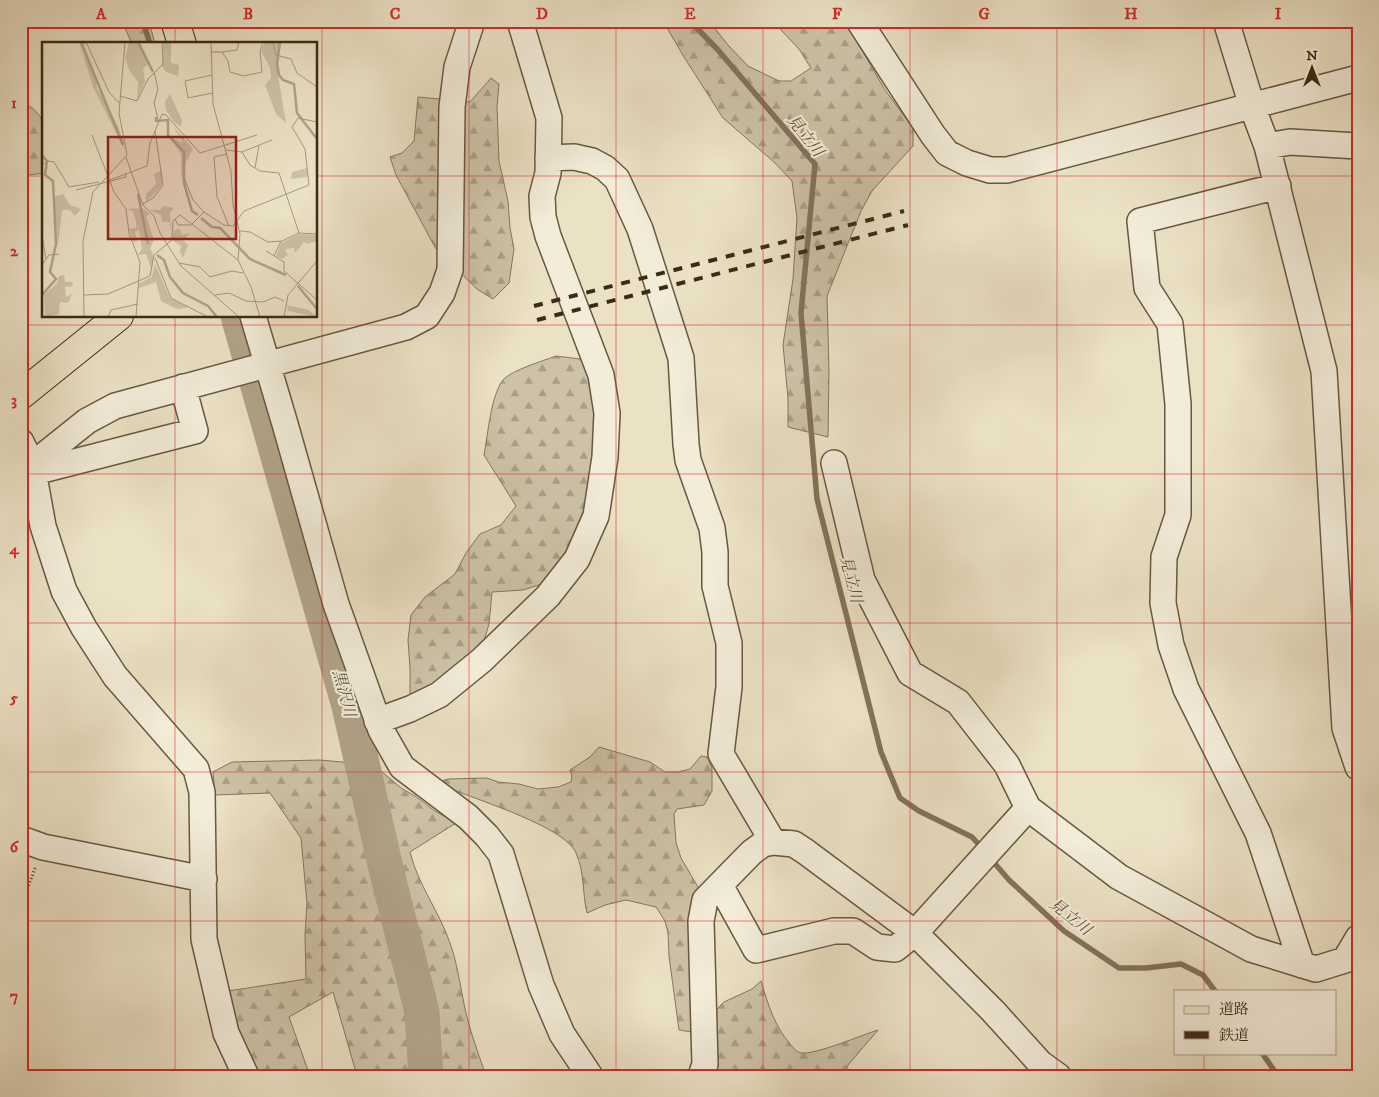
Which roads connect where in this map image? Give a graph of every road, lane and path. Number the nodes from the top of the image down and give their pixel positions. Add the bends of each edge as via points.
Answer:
1 (175, 21) edge
2 (472, 21) edge
3 (520, 21) edge
4 (859, 21) edge
5 (1226, 21) edge
6 (181, 42) edge
7 (1358, 78) edge
8 (1252, 106) junction
9 (1267, 146) junction
10 (1358, 146) edge
11 (548, 158) junction
12 (1278, 186) junction
13 (117, 318) edge
14 (254, 318) edge
15 (267, 364) junction
16 (183, 387) junction
17 (21, 395) edge
18 (21, 442) edge
19 (834, 463) dead end
20 (29, 471) edge
21 (377, 721) junction
22 (1358, 767) edge
23 (1028, 808) junction
24 (773, 842) junction
25 (32, 843) edge
26 (204, 879) junction
27 (720, 885) junction
28 (21, 905) edge
29 (915, 933) junction
30 (1358, 938) edge
31 (1302, 965) junction
32 (246, 1076) edge
33 (590, 1076) edge
34 (701, 1076) edge
35 (1058, 1076) edge

1 - 6 main road
2 - 15 street via 458,67 452,107 450,270 442,293 427,316 406,327
3 - 11 street via 549,118
4 - 8 street via 947,153 990,170 1007,170
5 - 8 street
7 - 8 street
8 - 9 street
9 - 10 street via 1290,142
9 - 12 street
11 - 21 street via 542,196 543,217 601,375 607,413 605,457 596,516 577,558 541,603 482,660 439,695
11 - 24 street via 574,157 605,168 617,179 640,230 681,358 688,460 712,528 715,586 729,644 729,687 721,754
12 - 22 street via 1324,371 1345,728
12 - 31 street via 1140,221 1147,288 1170,324 1178,404 1178,515 1164,557 1163,603 1171,645 1186,689 1258,833
13 - 17 main road
14 - 15 street
15 - 16 street
15 - 21 street via 336,604
16 - 20 street via 98,414
16 - 20 street via 195,431
18 - 20 street
19 - 23 street via 862,580 910,673 958,702 1007,765
20 - 26 street via 53,560 64,591 84,628 115,676 196,769 202,792
21 - 33 street via 402,767 468,817 500,854 541,985 562,1034
23 - 29 street
23 - 31 street via 1119,878 1251,949
24 - 27 street via 752,852
24 - 29 street via 794,844
25 - 26 street
25 - 28 path
26 - 32 street via 204,939 226,1033
27 - 29 street via 756,950 834,931 852,931 877,947 895,949
27 - 34 street via 705,900 701,921 705,1064
29 - 35 street via 1040,1063
30 - 31 street via 1345,960 1316,969

